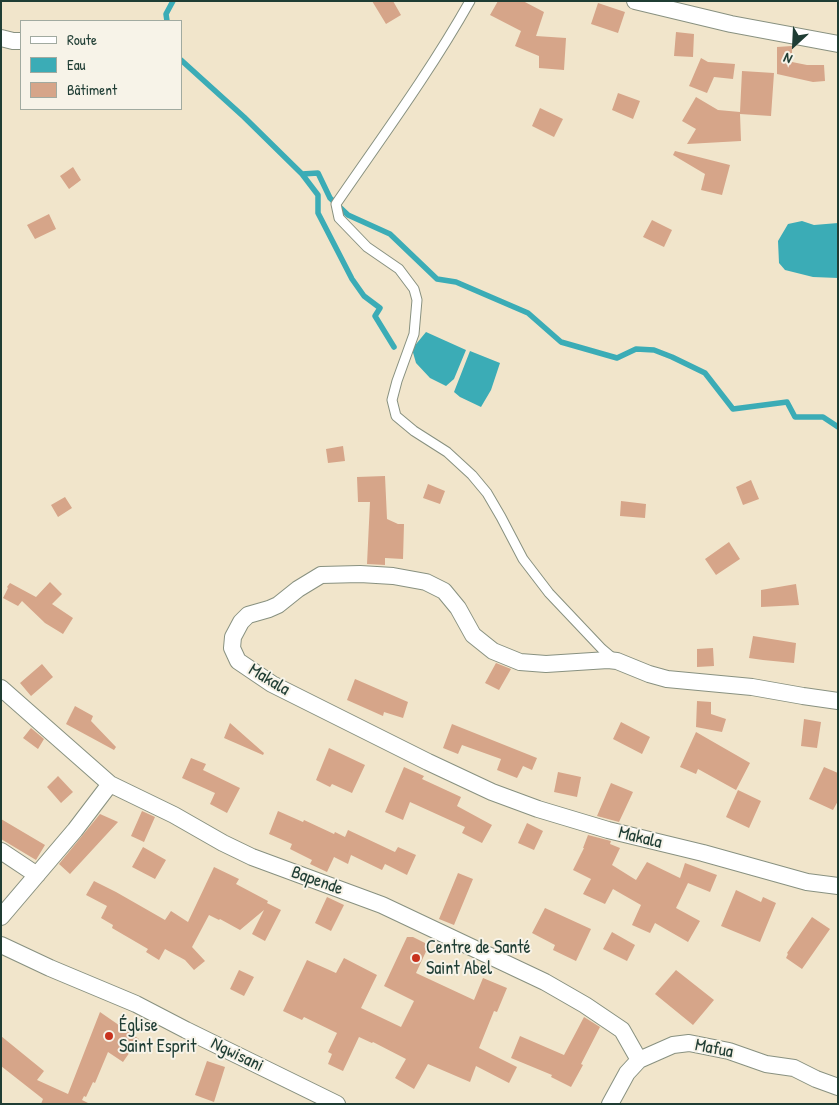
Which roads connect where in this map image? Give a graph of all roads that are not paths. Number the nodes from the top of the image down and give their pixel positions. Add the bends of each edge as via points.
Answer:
1 (470, 1) edge
2 (635, 1) edge
3 (687, 7) edge
4 (1, 38) edge
5 (20, 41) edge
6 (838, 44) edge
7 (617, 661) junction
8 (1, 688) edge
9 (838, 701) edge
10 (110, 784) junction
11 (1, 851) edge
12 (36, 875) junction
13 (838, 886) edge
14 (1, 917) edge
15 (1, 945) edge
16 (639, 1060) junction
17 (838, 1087) edge
18 (337, 1104) edge
19 (610, 1104) edge

1 - 7 lane via 422,80 336,204 339,218 367,247 399,269 414,289 414,334 392,400 396,416 447,452 472,475 502,517 523,559 549,593
2 - 3 street
3 - 6 street via 731,24
4 - 5 street
7 - 9 street, Makala via 667,679 752,687
7 - 13 street, Makala via 520,662 493,651 474,635 444,591 426,582 360,574 321,575 278,605 248,615 233,637 232,648 238,661 272,684 492,792 608,830 806,882
8 - 10 street, Bapende
10 - 12 street
10 - 16 street, Bapende via 252,857 382,905 545,982 622,1030
11 - 12 street
12 - 14 street
15 - 18 street, Ngwisani via 136,1004
16 - 17 street, Mafua via 673,1045 689,1043 729,1051 766,1064 794,1068
16 - 19 street, Mafua via 627,1073

